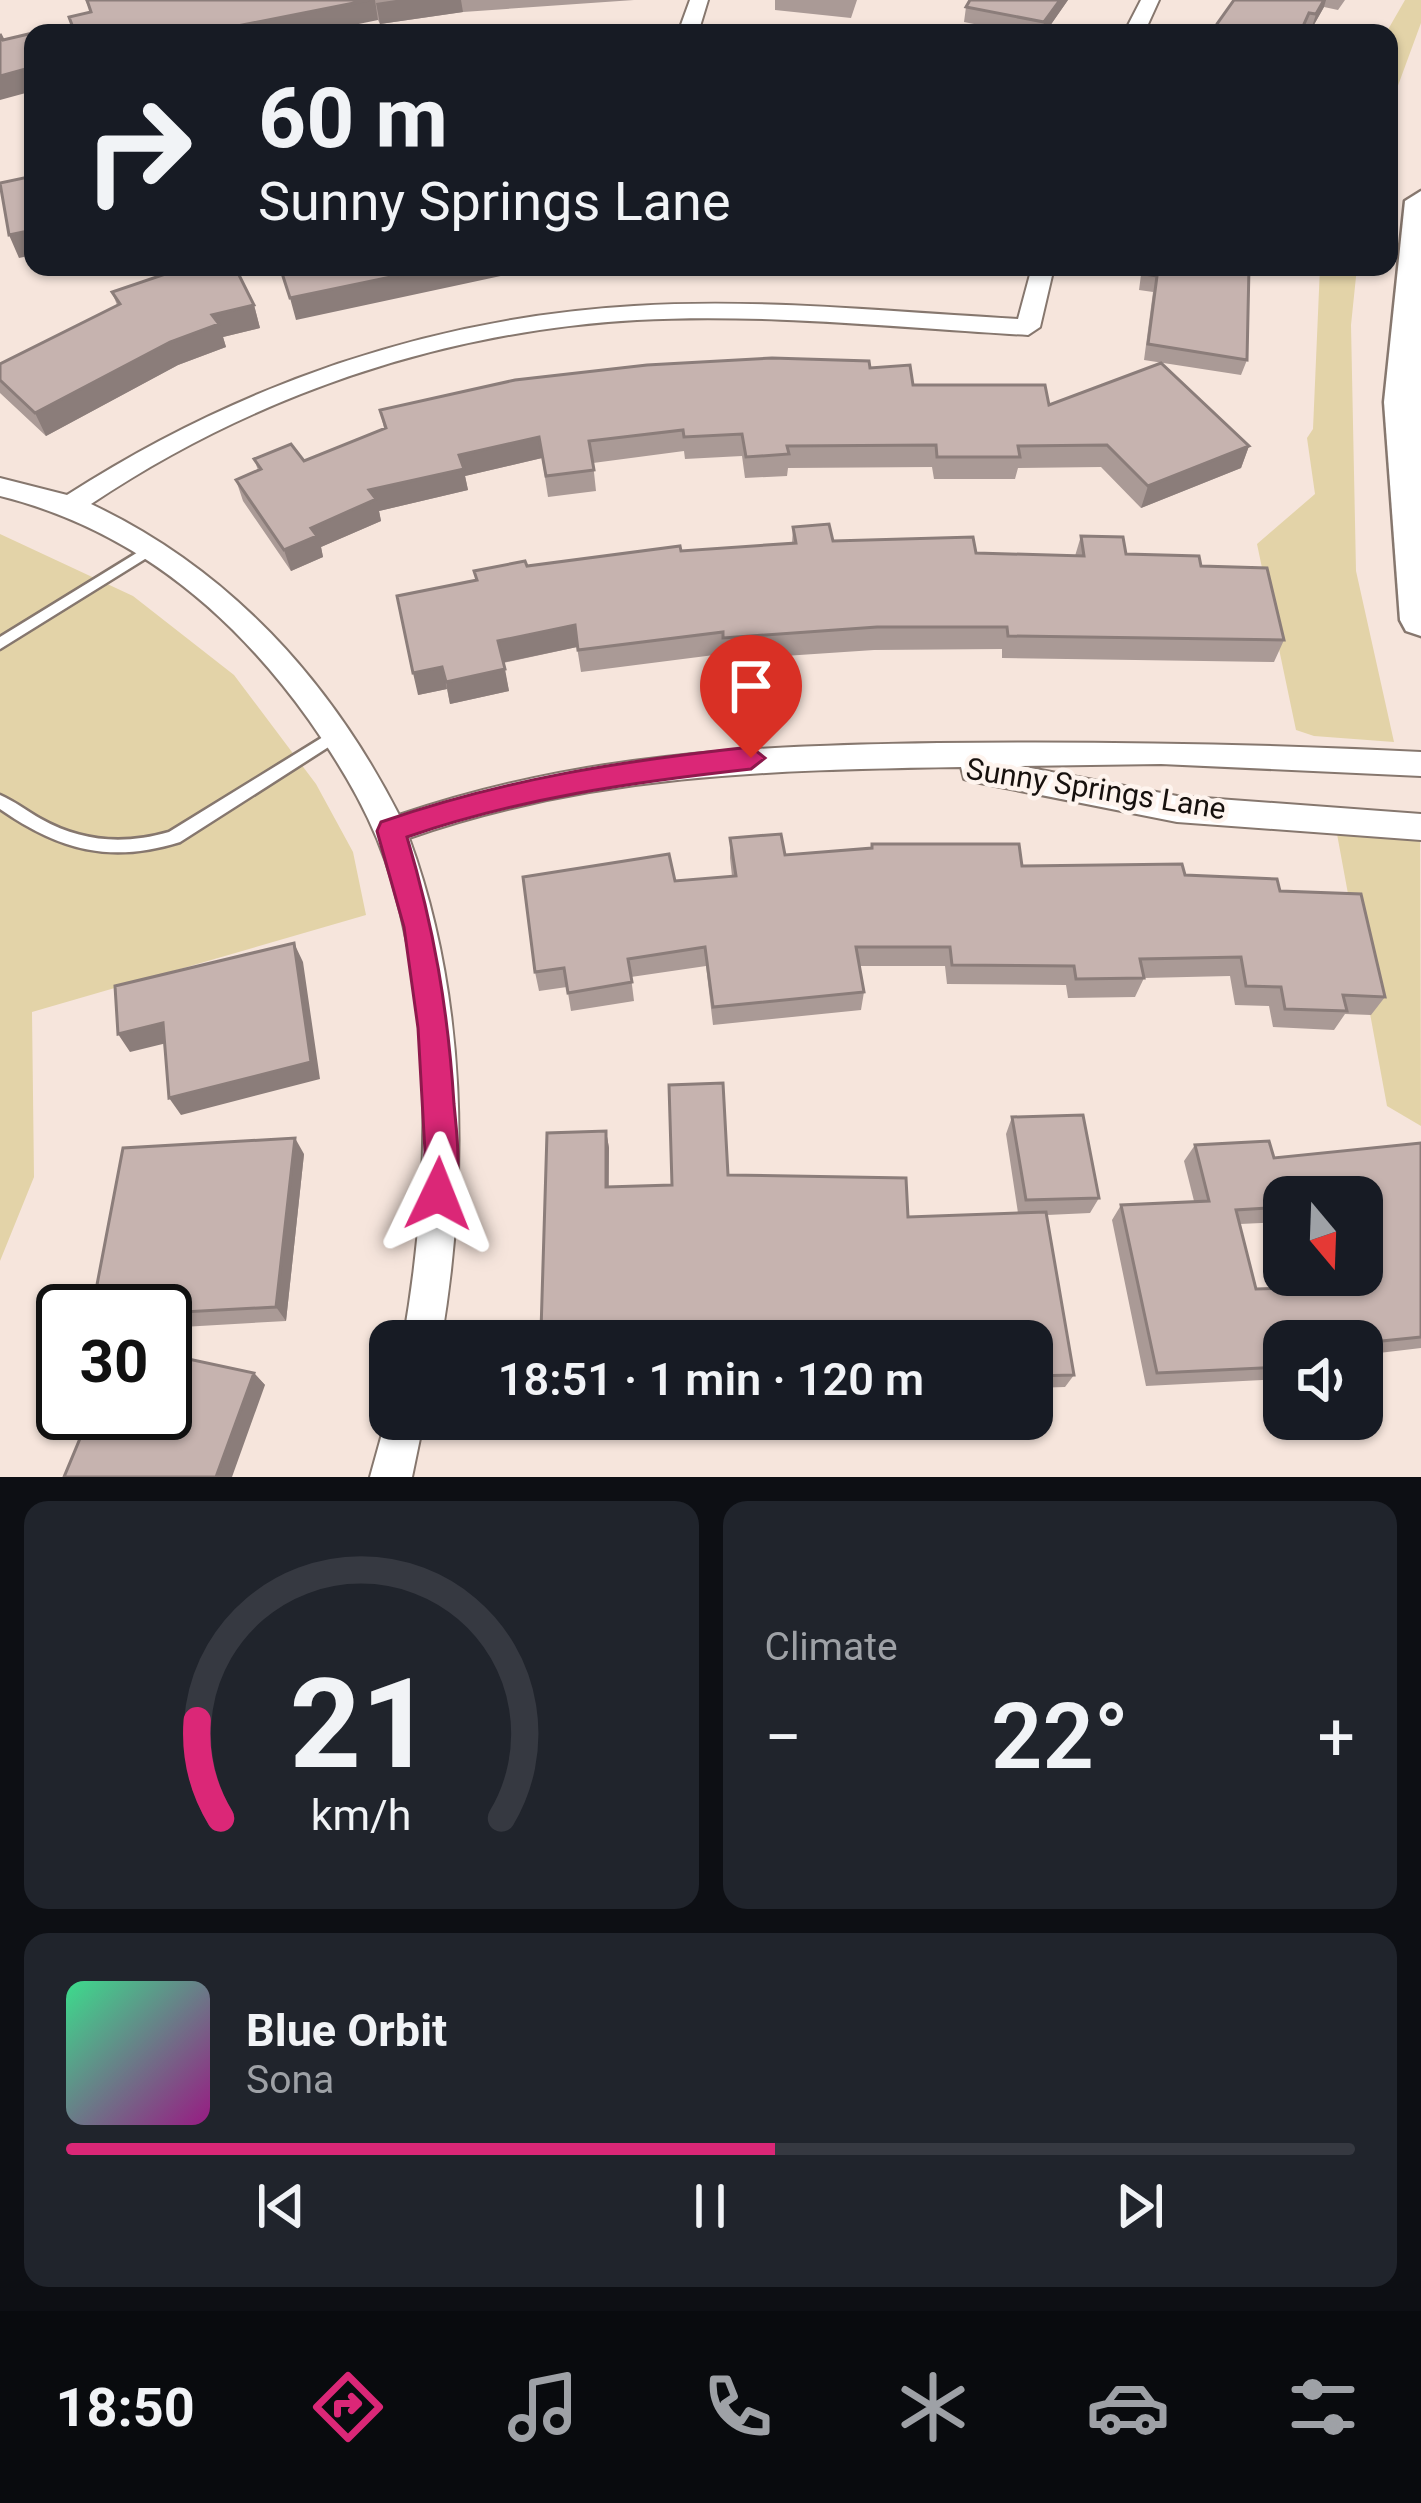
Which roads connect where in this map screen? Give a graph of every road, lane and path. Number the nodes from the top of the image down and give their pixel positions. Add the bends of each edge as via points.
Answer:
1 (1421, 201) edge
2 (1041, 276) edge
3 (0, 487) edge
4 (69, 506) junction
5 (148, 551) junction
6 (1421, 620) edge
7 (0, 644) edge
8 (336, 735) junction
9 (916, 758) junction
10 (1421, 764) edge
11 (0, 801) edge
12 (1421, 827) edge
13 (391, 831) junction
14 (424, 1320) edge
15 (399, 1440) edge
16 (391, 1477) edge

1 - 6 main road via 1403,402
2 - 4 street via 1028,328 634,313 518,326 392,353 278,392 175,440
3 - 4 street
4 - 5 street
5 - 7 lane
5 - 8 street via 199,580
8 - 11 lane via 153,844 122,849 64,841
8 - 13 street
9 - 10 street, Sunny Springs Lane via 1161,752
9 - 12 street, Sunny Springs Lane via 1177,808
9 - 13 street, Sunny Springs Lane via 751,758 609,773 475,802
13 - 14 street via 419,927 439,1111
15 - 16 street

